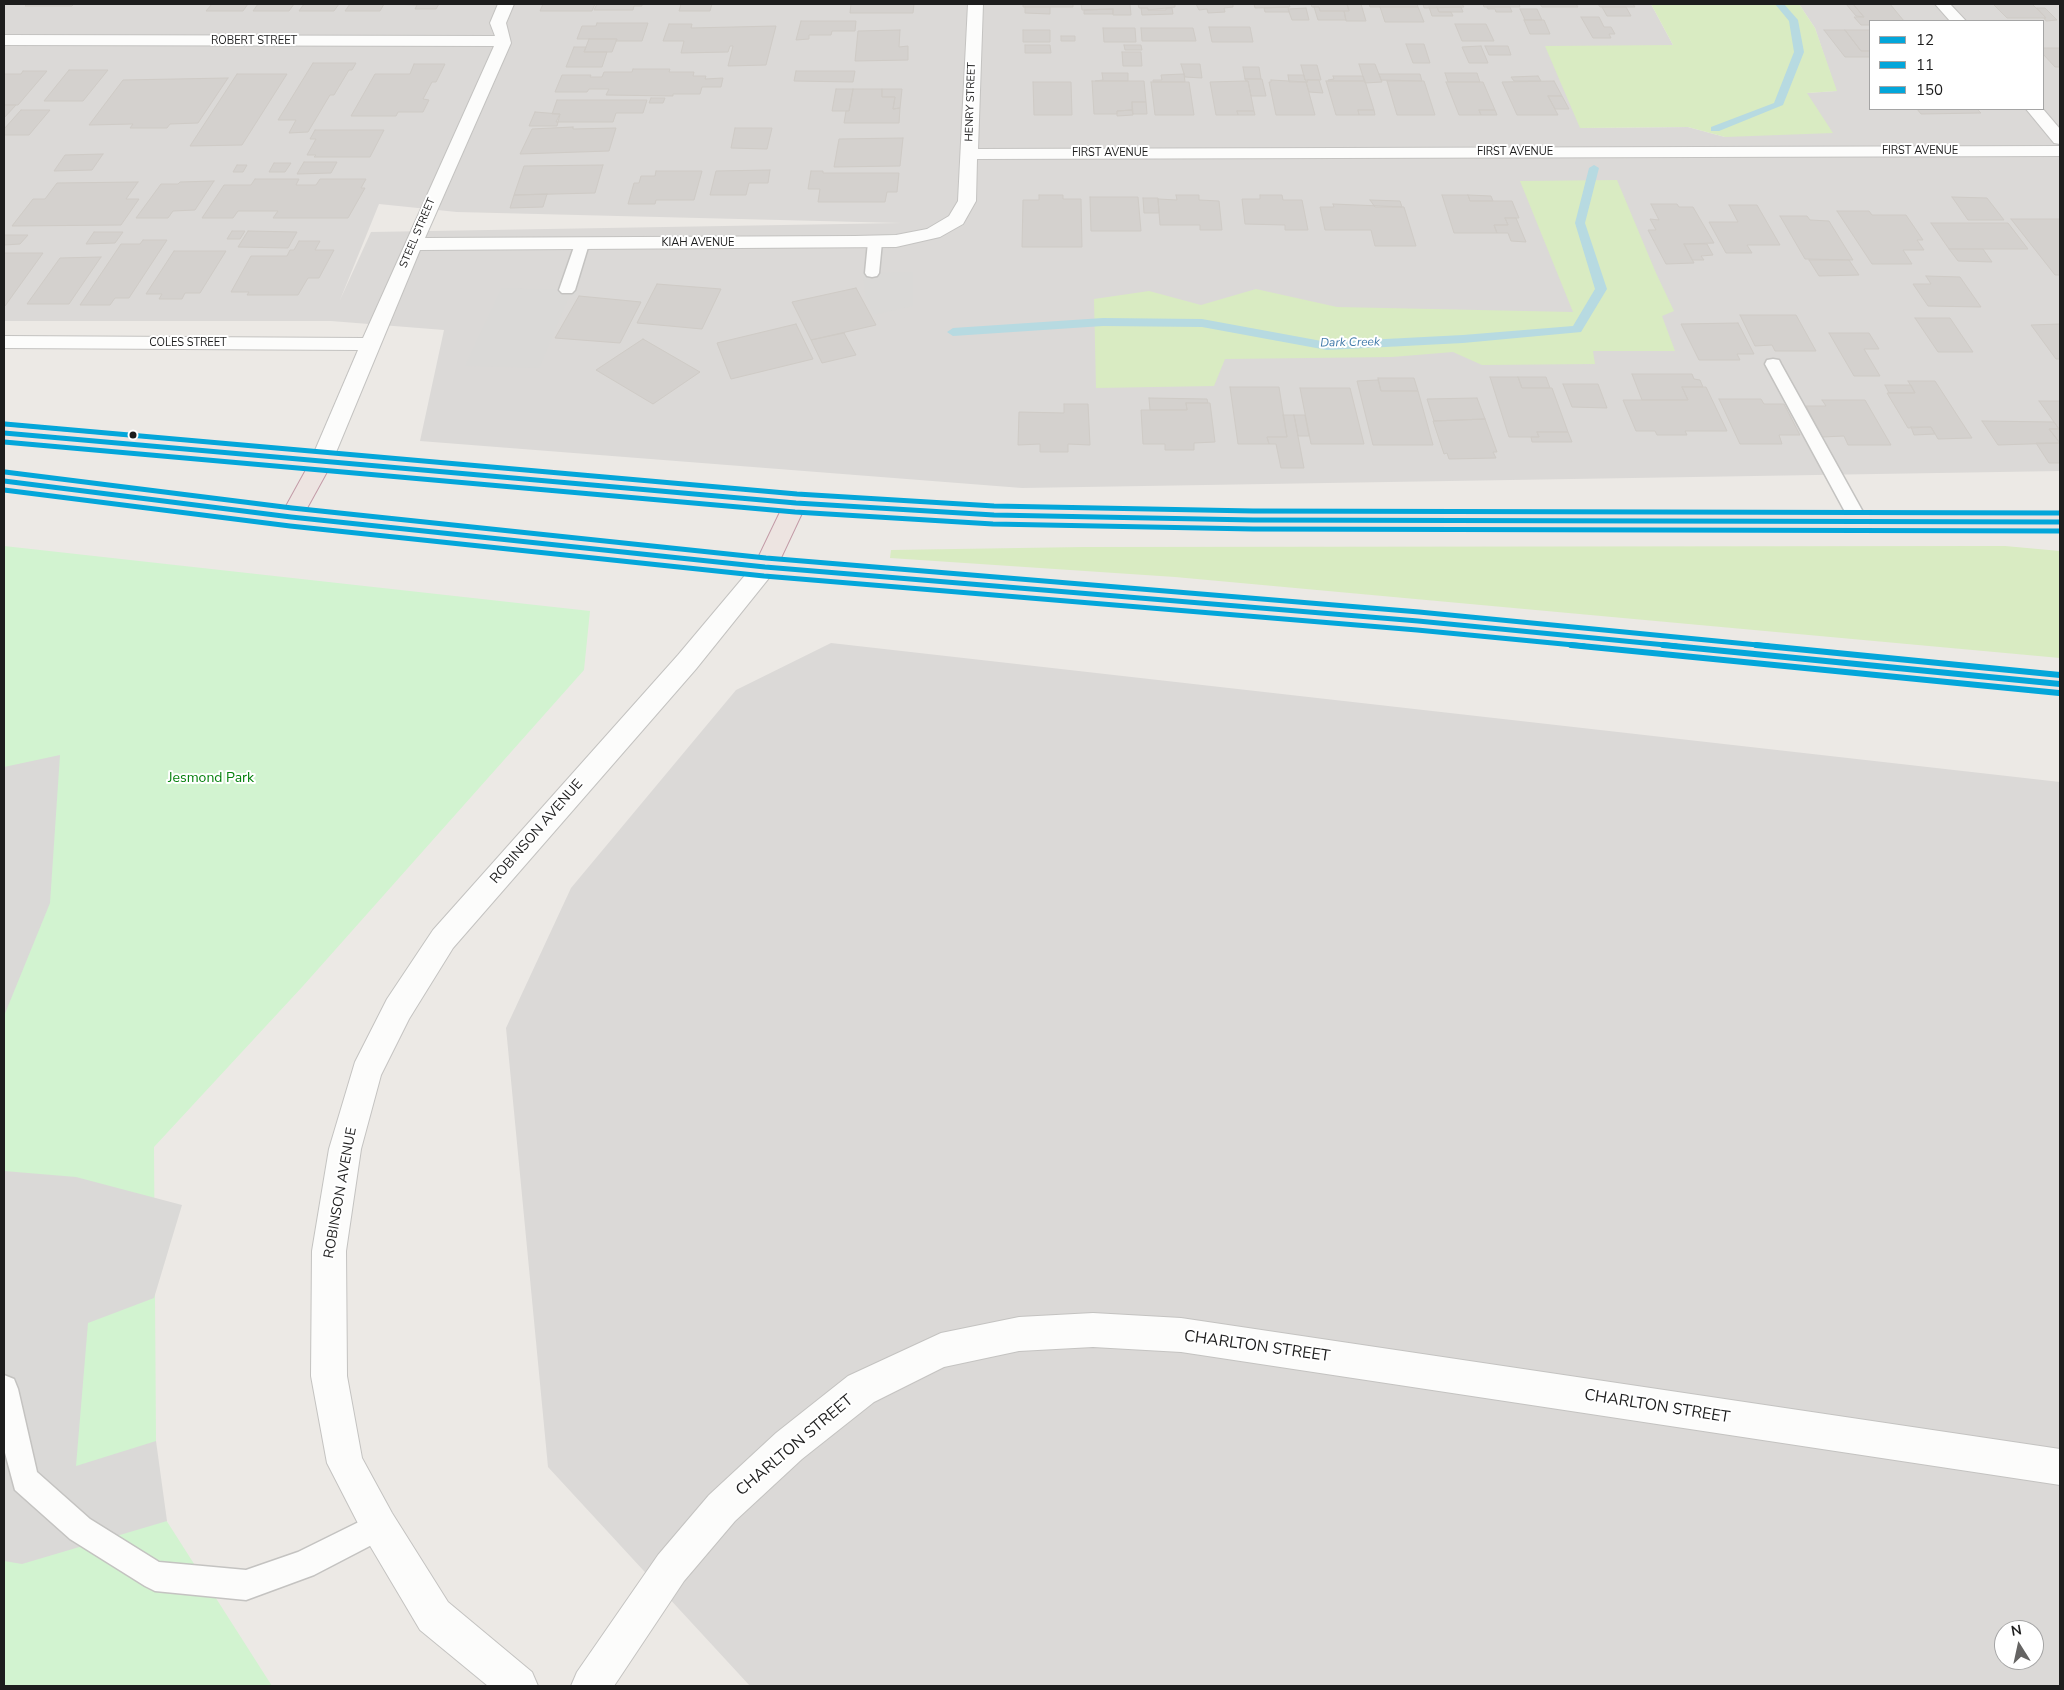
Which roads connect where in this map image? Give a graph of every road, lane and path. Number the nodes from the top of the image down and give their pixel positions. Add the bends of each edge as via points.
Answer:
1 (506, 4) edge
2 (975, 4) edge
3 (1942, 4) edge
4 (1957, 20) edge
5 (4, 40) edge
6 (504, 41) junction
7 (2035, 110) edge
8 (2060, 138) edge
9 (2060, 151) edge
10 (969, 154) junction
11 (967, 200) joint
12 (875, 242) junction
13 (413, 244) junction
14 (582, 244) junction
15 (872, 273) dead end
16 (567, 290) dead end
17 (4, 342) edge
18 (372, 344) junction
19 (1773, 364) dead end
20 (4, 433) edge
21 (321, 462) junction
22 (4, 481) edge
23 (796, 503) junction
24 (291, 518) junction
25 (1859, 521) junction
26 (2060, 522) edge
27 (765, 567) junction
28 (2060, 684) edge
29 (4, 1389) edge
30 (2060, 1467) edge
31 (379, 1526) junction
32 (518, 1686) edge
33 (591, 1686) edge

1 - 6 street via 498,23
2 - 10 street, HENRY STREET
3 - 4 street
5 - 6 street, ROBERT STREET
6 - 13 street, STEEL STREET
7 - 8 street
9 - 10 street, FIRST AVENUE
10 - 11 street, HENRY STREET
11 - 12 street, KIAH AVENUE via 956,220 932,233
12 - 14 street, KIAH AVENUE
12 - 15 lane
13 - 14 street, KIAH AVENUE
13 - 18 street, STEEL STREET
14 - 16 lane
17 - 18 street, COLES STREET
18 - 21 street, STEEL STREET
19 - 25 lane
20 - 21 highway
21 - 23 highway
21 - 24 highway
22 - 24 highway
23 - 25 highway via 1067,517
23 - 27 highway
24 - 27 highway
25 - 26 highway
27 - 28 highway via 1418,620
27 - 31 street, ROBINSON AVENUE via 443,939 398,1009 366,1072 345,1149 329,1251 329,1376 345,1463
29 - 31 lane via 25,1480 80,1529 156,1576 246,1585 304,1565
30 - 33 street, CHARLTON STREET via 1181,1335 1093,1330 1019,1334 941,1350 861,1389 790,1446 722,1508 672,1568
31 - 32 street, ROBINSON AVENUE via 434,1616

